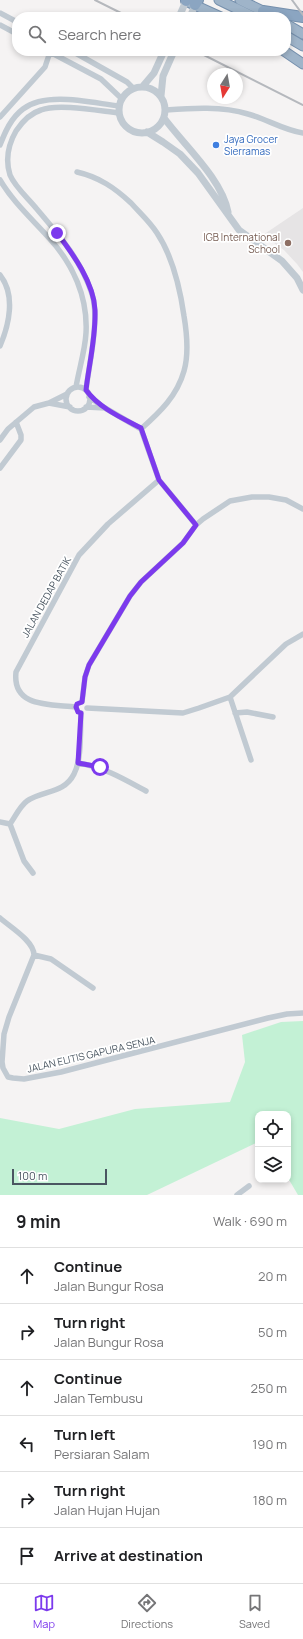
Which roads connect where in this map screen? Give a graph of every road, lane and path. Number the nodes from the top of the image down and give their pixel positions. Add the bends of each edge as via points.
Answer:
1 (219, 0) edge
2 (240, 0) edge
3 (190, 1) edge
4 (263, 11) joint
5 (182, 12) edge
6 (190, 12) edge
7 (211, 12) edge
8 (244, 12) edge
9 (270, 12) edge
10 (0, 13) edge
11 (291, 15) edge
12 (303, 17) edge
13 (12, 19) edge
14 (0, 25) edge
15 (291, 27) edge
16 (12, 31) edge
17 (303, 34) edge
18 (291, 39) edge
19 (303, 46) edge
20 (48, 56) edge
21 (58, 56) edge
22 (81, 56) edge
23 (162, 56) edge
24 (172, 56) edge
25 (291, 56) edge
26 (303, 64) edge
27 (143, 86) junction
28 (133, 88) junction
29 (161, 96) junction
30 (120, 106) junction
31 (166, 110) junction
32 (0, 117) edge
33 (164, 118) junction
34 (147, 132) junction
35 (303, 133) edge
36 (0, 145) edge
37 (77, 172) dead end
38 (0, 180) edge
39 (228, 214) junction
40 (0, 275) edge
41 (303, 290) edge
42 (0, 346) edge
43 (76, 387) junction
44 (86, 390) junction
45 (67, 394) junction
46 (89, 396) junction
47 (49, 403) junction
48 (86, 407) junction
49 (70, 408) junction
50 (105, 408) junction
51 (16, 422) junction
52 (141, 428) junction
53 (0, 440) edge
54 (0, 468) edge
55 (159, 480) junction
56 (303, 509) edge
57 (196, 525) junction
58 (303, 634) edge
59 (230, 697) junction
60 (82, 702) junction
61 (76, 707) junction
62 (87, 708) junction
63 (81, 713) junction
64 (235, 713) junction
65 (273, 717) dead end
66 (251, 760) dead end
67 (78, 763) junction
68 (146, 791) dead end
69 (0, 822) edge
70 (10, 824) junction
71 (33, 873) dead end
72 (0, 918) edge
73 (34, 955) junction
74 (93, 988) dead end
75 (303, 1013) edge
76 (248, 1186) dead end
77 (237, 1195) edge

1 - 8 highway
2 - 4 highway
3 - 5 street
3 - 6 street
3 - 7 highway
4 - 9 highway
10 - 13 street
11 - 12 highway
14 - 16 street
15 - 17 highway
18 - 19 highway
20 - 32 street via 45,66
21 - 30 street via 101,79
22 - 28 street
23 - 27 street via 154,73
24 - 29 street via 163,76
25 - 26 highway
27 - 28 street
27 - 29 street
28 - 30 street
29 - 31 street
30 - 34 street via 126,126 132,130
30 - 36 street via 57,99 41,101 23,109 6,130
30 - 44 street via 57,108 35,112 20,125 10,144 8,155 8,166 15,184 74,255 92,294 95,309
31 - 33 street
31 - 35 street via 200,108 238,111
33 - 34 street via 154,130
33 - 39 street via 218,185
34 - 39 street via 163,142 198,173
37 - 52 street via 106,182 146,218 163,243 178,283 186,325 187,354 184,371 165,407
38 - 43 street via 10,195 55,245 73,272 83,296 86,334
39 - 41 street via 239,230 289,268
40 - 42 street via 7,289 9,301 8,321
43 - 44 street
43 - 45 street
44 - 46 street
45 - 47 street
45 - 49 street via 66,401
46 - 48 street
46 - 50 street
47 - 49 street
47 - 51 street via 34,407
48 - 49 street via 76,410
48 - 50 street
50 - 52 street
51 - 53 street
51 - 54 street via 21,440
52 - 55 street
55 - 57 street
55 - 61 street, JALAN DEDAP BATIK via 108,524 79,555 16,672 16,688 25,698 34,702
56 - 57 street via 286,500 252,497 230,501
57 - 60 street via 183,543 141,582 130,596 89,665
58 - 59 street via 286,644
59 - 62 street via 183,712
59 - 64 street
60 - 61 street
60 - 62 street
61 - 63 street
62 - 63 street
63 - 67 street
64 - 65 street via 247,712
64 - 66 street
67 - 68 street via 100,767
67 - 70 street via 74,774 64,786 26,802
69 - 70 street
70 - 71 street via 24,861
72 - 73 street via 29,942
73 - 74 street via 52,959
73 - 75 street, JALAN ELITIS GAPURA SENJA via 4,1034 2,1068 8,1077 24,1079 61,1072 268,1018
76 - 77 street

